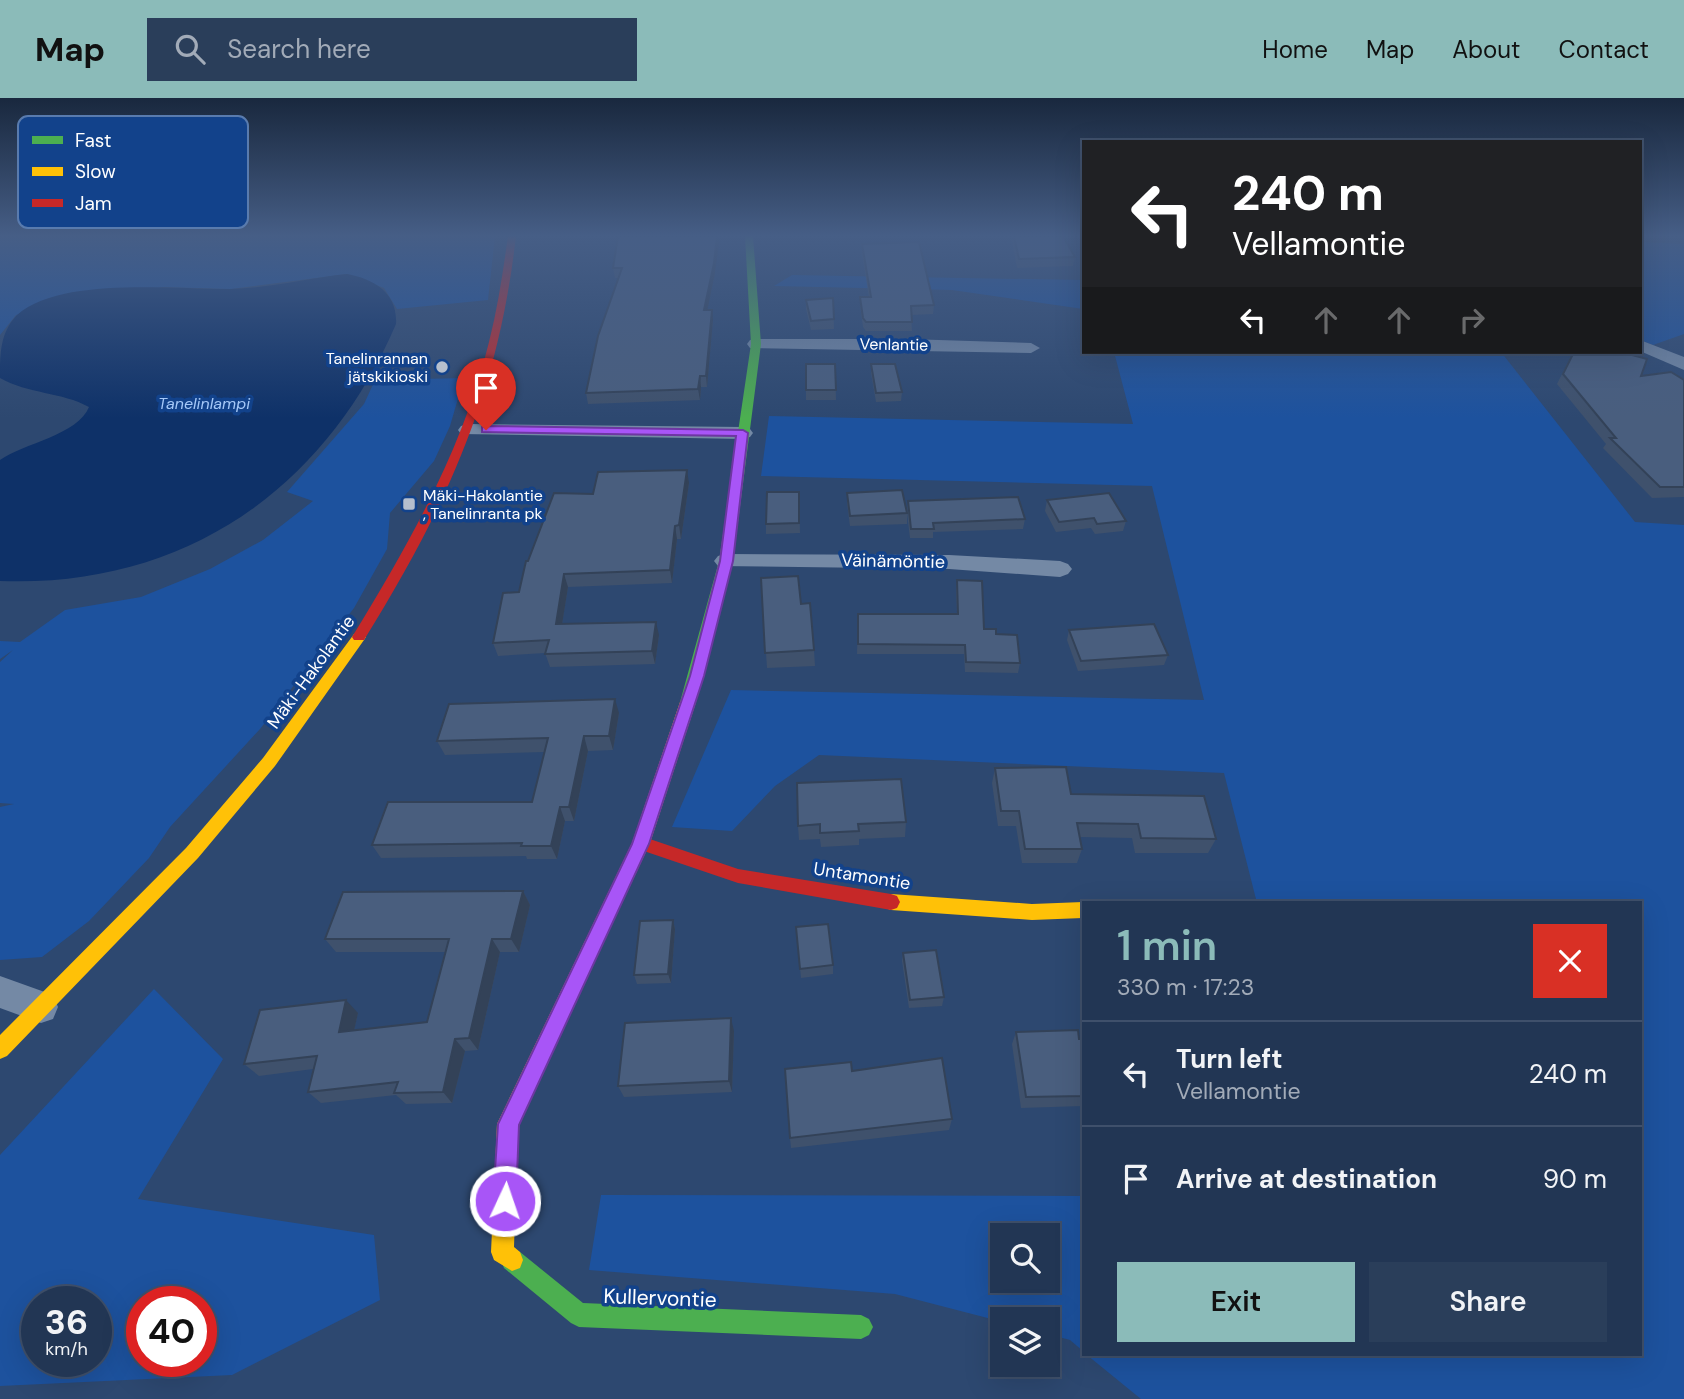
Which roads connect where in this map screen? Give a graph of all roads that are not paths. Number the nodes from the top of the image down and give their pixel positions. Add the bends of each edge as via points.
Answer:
1 (506, 297) edge
2 (753, 297) edge
3 (756, 344) junction
4 (1642, 346) edge
5 (1031, 348) dead end
6 (1684, 364) edge
7 (468, 430) junction
8 (743, 433) junction
9 (726, 561) junction
10 (1060, 569) dead end
11 (641, 844) junction
12 (1082, 910) edge
13 (0, 992) edge
14 (41, 1007) junction
15 (0, 1049) edge
16 (860, 1327) dead end

1 - 7 street, Mäki-Hakolantie
2 - 3 street, Kullervontie
3 - 5 street, Venlantie
3 - 8 street, Kullervontie
4 - 6 street
7 - 8 street
7 - 14 street, Mäki-Hakolantie via 435,508 345,662 191,854
8 - 9 street, Kullervontie
9 - 10 street, Väinämöntie via 949,562
9 - 11 street, Kullervontie via 697,676
11 - 12 street, Untamontie via 738,876 898,903 1032,912
11 - 16 street, Kullervontie via 508,1124 502,1252 579,1315
13 - 14 street
14 - 15 street, Mäki-Hakolantie

